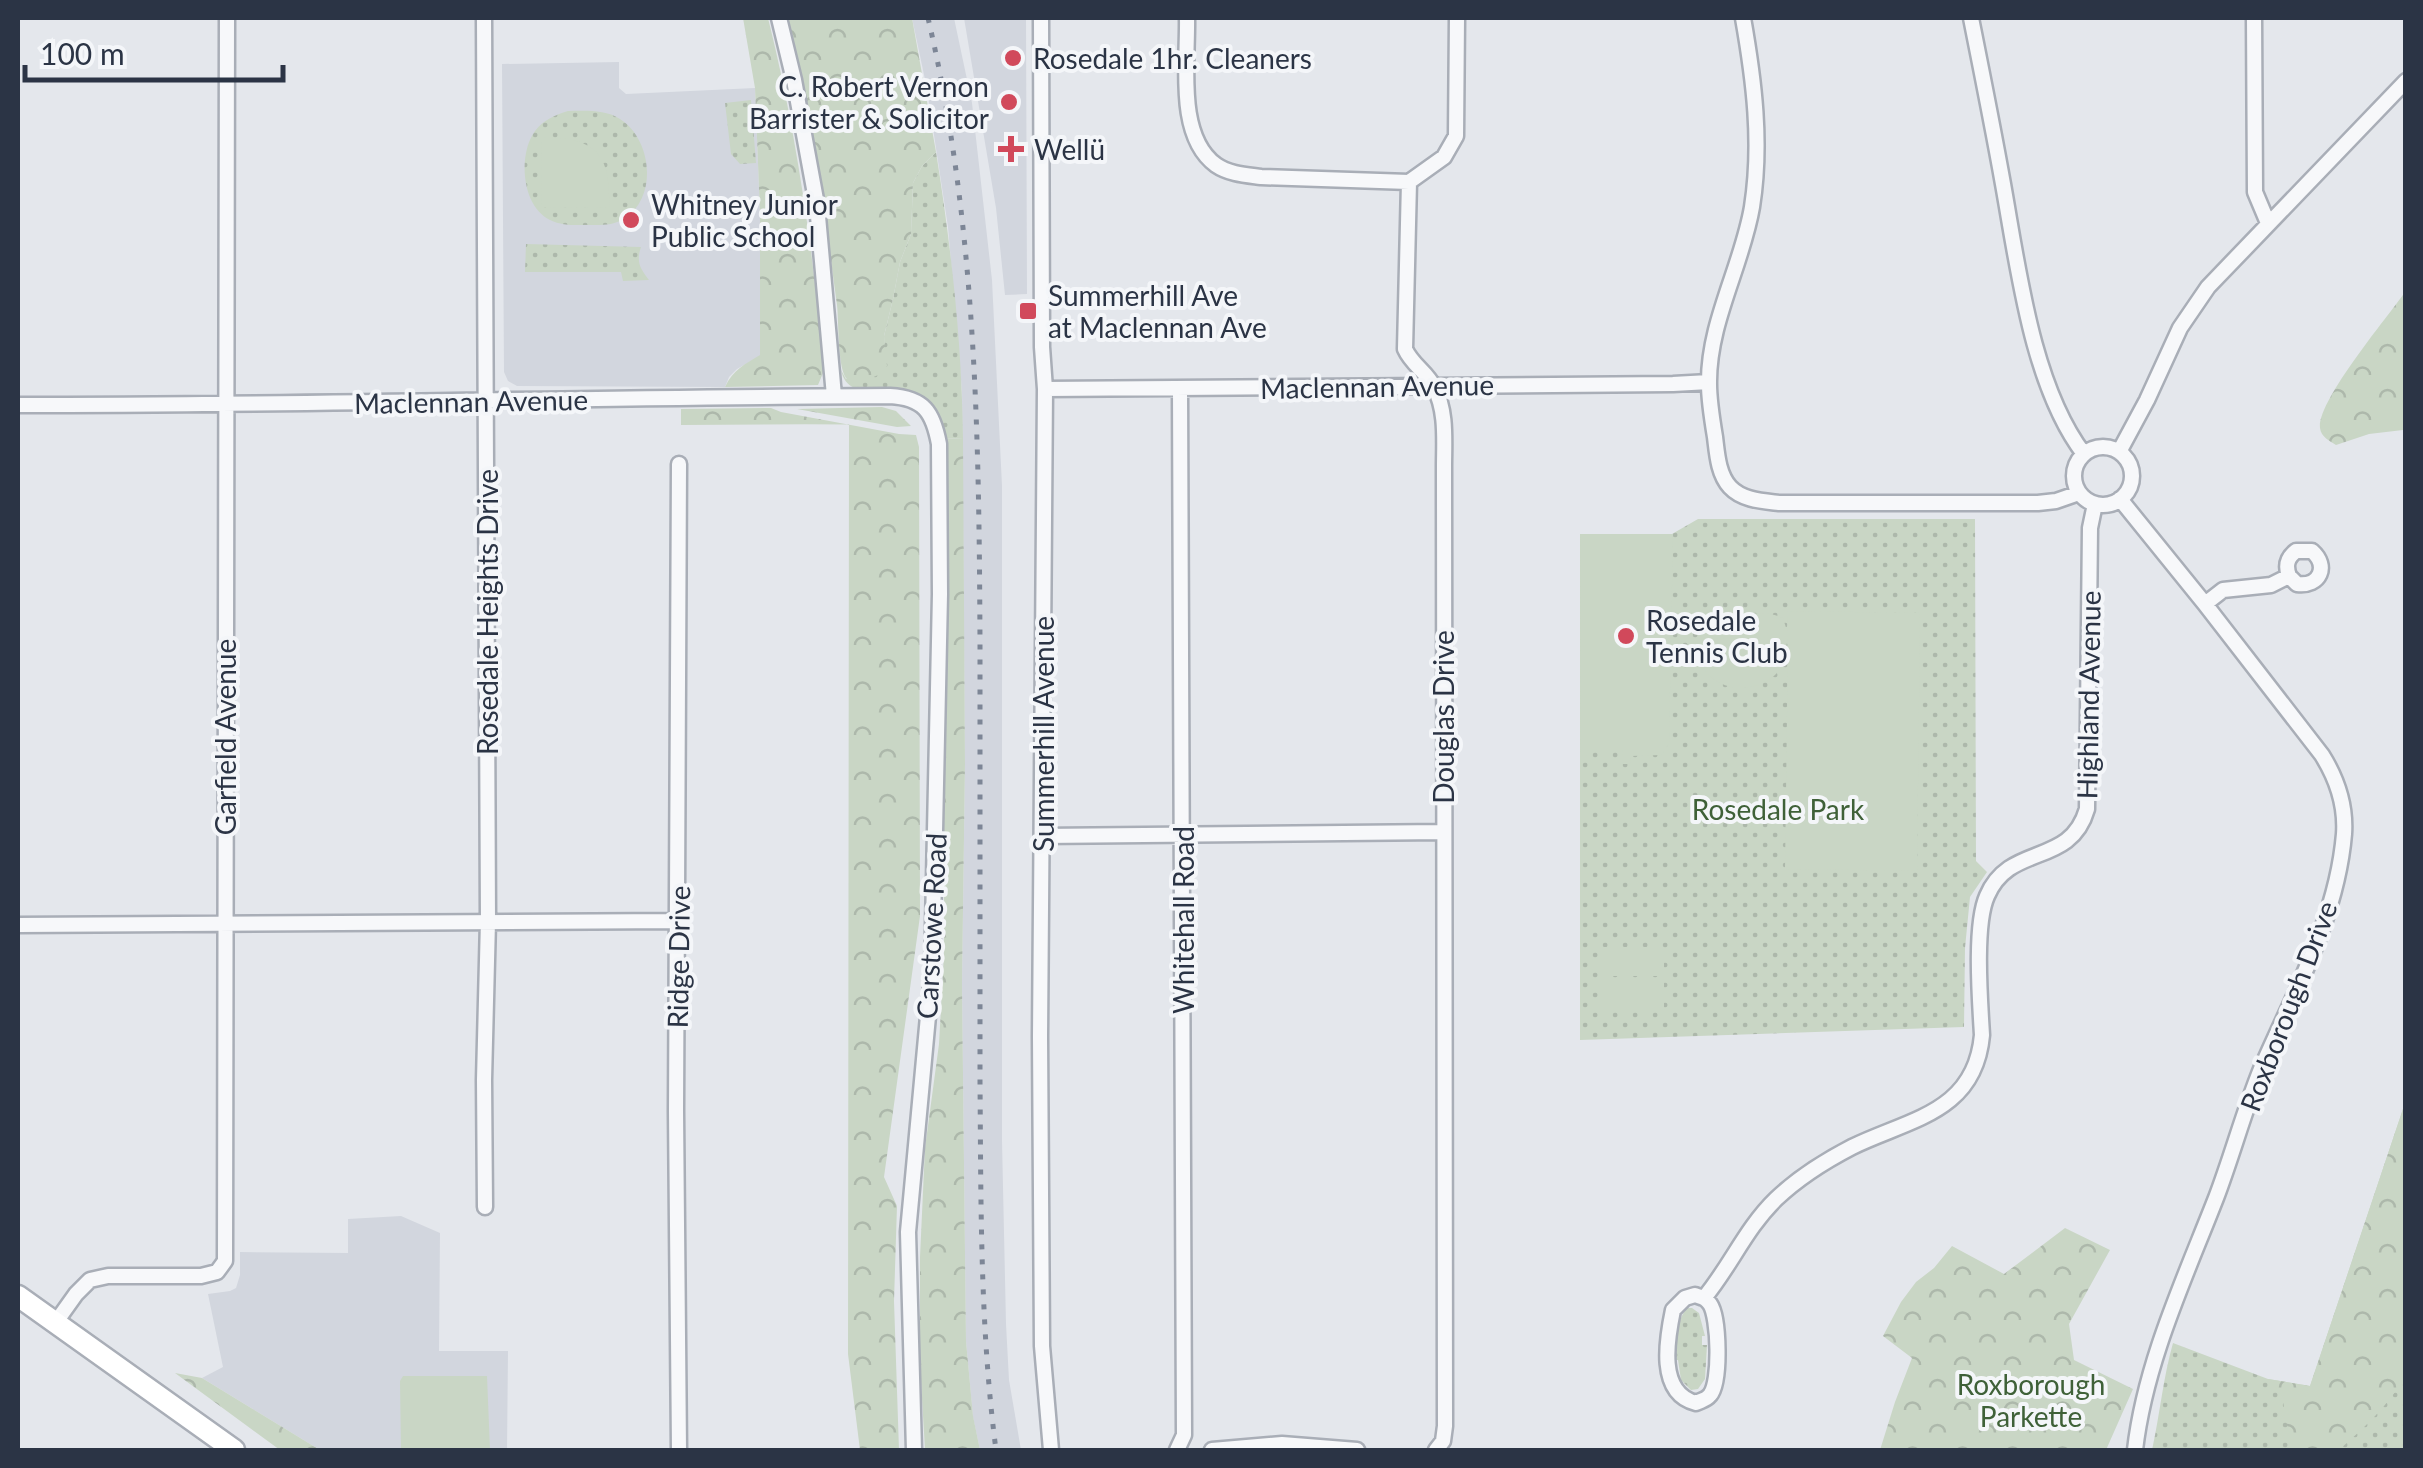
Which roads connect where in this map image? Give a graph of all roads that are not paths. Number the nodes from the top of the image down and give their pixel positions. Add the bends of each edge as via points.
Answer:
1 (226, 18) edge
2 (484, 18) edge
3 (779, 18) edge
4 (1041, 18) edge
5 (1187, 18) edge
6 (1458, 18) edge
7 (1743, 18) edge
8 (1971, 18) edge
9 (2254, 18) edge
10 (2406, 81) edge
11 (1408, 182) junction
12 (2268, 223) junction
13 (1709, 382) junction
14 (1434, 385) junction
15 (1180, 389) junction
16 (1045, 390) junction
17 (834, 396) junction
18 (486, 402) junction
19 (922, 404) joint
20 (227, 405) junction
21 (18, 406) edge
22 (2119, 452) junction
23 (2084, 454) junction
24 (678, 464) dead end
25 (2079, 492) junction
26 (2120, 499) junction
27 (2094, 504) junction
28 (2288, 576) dead end
29 (2206, 604) junction
30 (1443, 832) junction
31 (1183, 834) junction
32 (1042, 836) junction
33 (488, 921) junction
34 (678, 921) junction
35 (225, 924) junction
36 (18, 925) edge
37 (485, 1207) dead end
38 (19, 1298) edge
39 (1704, 1298) junction
40 (56, 1322) junction
41 (234, 1450) edge
42 (679, 1450) edge
43 (914, 1450) edge
44 (1051, 1450) edge
45 (1177, 1450) edge
46 (1212, 1450) edge
47 (1357, 1450) edge
48 (1437, 1450) edge
49 (2134, 1450) edge

1 - 20 street, Garfield Avenue
2 - 18 street, Rosedale Heights Drive
3 - 17 street via 818,205
4 - 16 street, Summerhill Avenue
5 - 11 street via 1188,115 1198,147 1218,166 1261,177
6 - 11 street via 1456,136 1444,158
7 - 13 street via 1757,133 1752,207 1715,336
8 - 23 street via 2038,358
9 - 12 street via 2255,192
10 - 12 street
11 - 14 street, Douglas Drive via 1406,349
12 - 22 street via 2193,307
13 - 14 street, Maclennan Avenue
13 - 25 street via 1721,472 1739,494 1758,501 2038,503
14 - 15 street, Maclennan Avenue
14 - 30 street, Douglas Drive via 1443,409
15 - 16 street, Maclennan Avenue
15 - 31 street, Whitehall Road
16 - 32 street, Summerhill Avenue
17 - 18 street, Maclennan Avenue
17 - 19 street, Maclennan Avenue
18 - 20 street, Maclennan Avenue
18 - 33 street, Rosedale Heights Drive
19 - 43 street, Carstowe Road via 938,444 940,594 932,973 908,1232
20 - 21 street, Maclennan Avenue
20 - 35 street, Garfield Avenue
22 - 23 street via 2102,447
22 - 26 street via 2132,475
23 - 25 street via 2075,468
24 - 34 street, Ridge Drive
25 - 27 street
26 - 27 street
26 - 29 street, Roxborough Drive
27 - 39 street, Highland Avenue via 2087,809 2071,839 2011,866 1987,895 1980,921 1982,1035 1976,1064 1940,1109 1841,1154 1776,1199
28 - 29 street via 2271,585 2223,590
29 - 49 street, Roxborough Drive via 2328,765 2340,792 2344,830 2324,922 2259,1074 2157,1352
30 - 31 street
30 - 48 street, Douglas Drive via 1444,1426
31 - 32 street
31 - 45 street, Whitehall Road via 1184,1435
32 - 44 street, Summerhill Avenue via 1042,1346
33 - 34 street
33 - 35 street
33 - 37 street, Rosedale Heights Drive
34 - 42 street, Ridge Drive
35 - 36 street
35 - 40 street, Garfield Avenue via 226,1261 201,1276 90,1280
38 - 40 main road
39 - 39 street, Highland Avenue via 1678,1303 1670,1326 1669,1378 1682,1398 1696,1402 1715,1387 1714,1313
40 - 41 main road
46 - 47 street via 1282,1444

